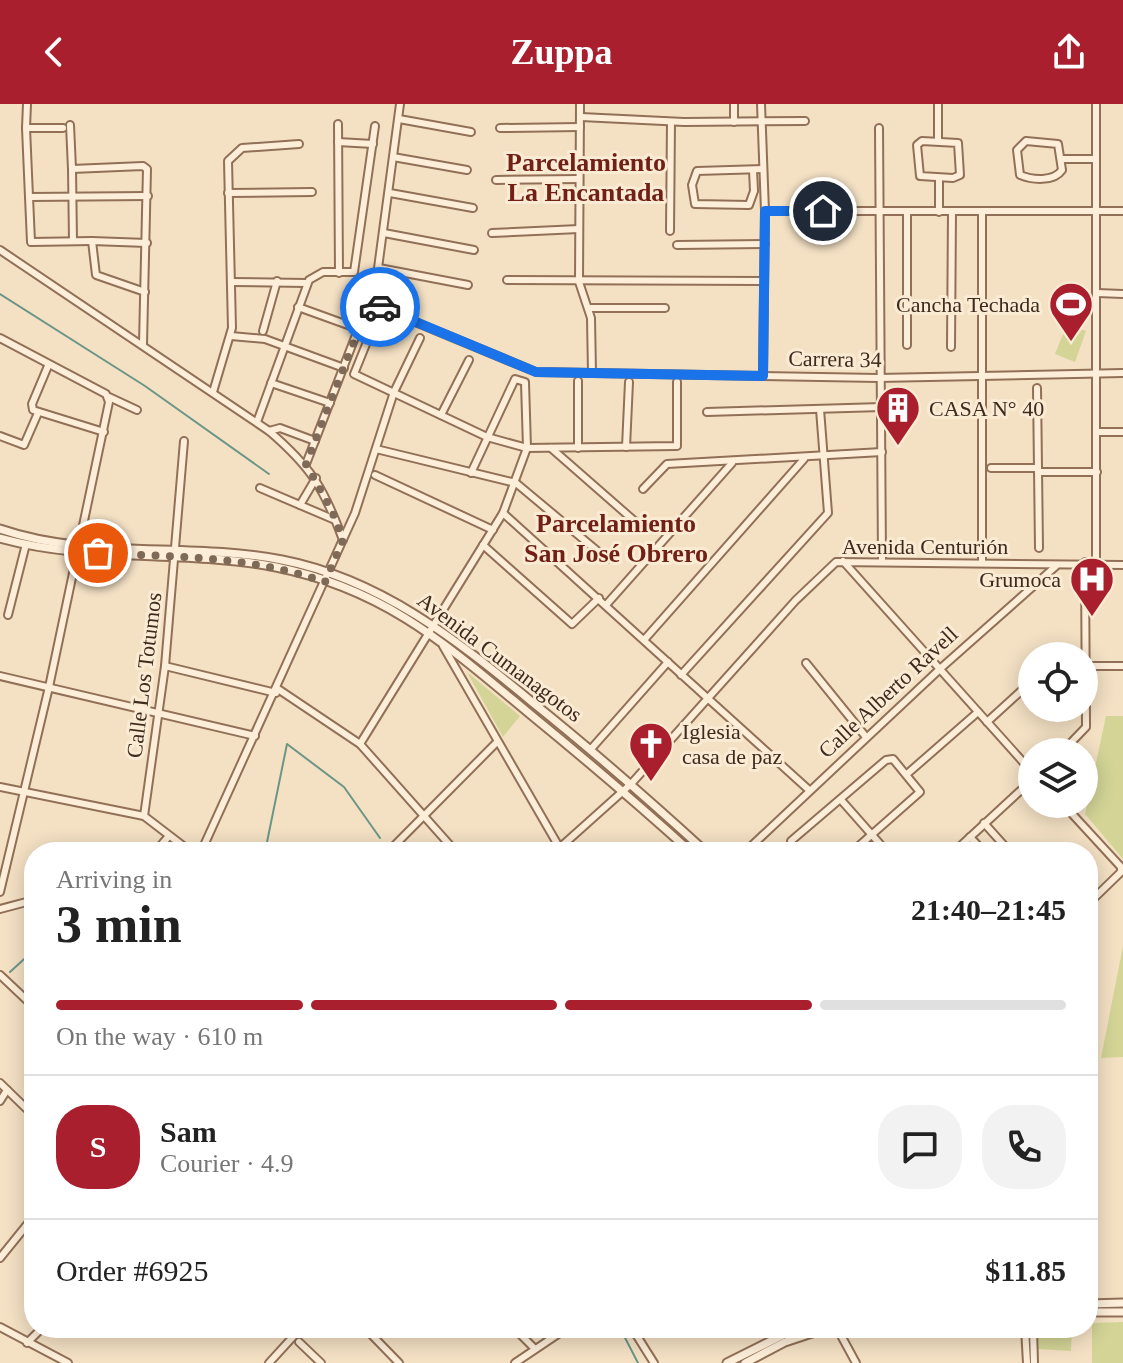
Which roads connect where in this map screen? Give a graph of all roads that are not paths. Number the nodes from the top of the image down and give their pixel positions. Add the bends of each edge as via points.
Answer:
1 (27, 104) edge
2 (400, 104) edge
3 (580, 104) edge
4 (734, 104) edge
5 (761, 104) edge
6 (938, 104) edge
7 (1096, 104) edge
8 (581, 117) junction
9 (399, 119) junction
10 (761, 121) junction
11 (805, 121) dead end
12 (671, 122) junction
13 (734, 122) junction
14 (338, 124) dead end
15 (375, 126) dead end
16 (580, 127) junction
17 (26, 128) junction
18 (500, 128) dead end
19 (879, 128) dead end
20 (471, 132) dead end
21 (938, 141) junction
22 (338, 142) junction
23 (299, 144) dead end
24 (373, 144) junction
25 (393, 157) junction
26 (1061, 159) junction
27 (1096, 159) junction
28 (72, 169) junction
29 (763, 169) junction
30 (467, 170) dead end
31 (753, 170) junction
32 (939, 178) junction
33 (579, 179) junction
34 (496, 180) dead end
35 (312, 192) dead end
36 (228, 193) junction
37 (390, 193) junction
38 (148, 196) junction
39 (29, 197) junction
40 (72, 197) junction
41 (473, 208) dead end
42 (765, 211) junction
43 (982, 211) junction
44 (1096, 211) junction
45 (1123, 211) edge
46 (880, 212) junction
47 (907, 212) junction
48 (939, 212) junction
49 (952, 212) junction
50 (579, 229) junction
51 (670, 231) dead end
52 (384, 233) junction
53 (492, 233) dead end
54 (73, 241) junction
55 (92, 241) junction
56 (147, 243) junction
57 (765, 244) junction
58 (677, 245) dead end
59 (0, 250) edge
60 (474, 250) dead end
61 (379, 268) junction
62 (339, 273) junction
63 (507, 280) dead end
64 (277, 281) junction
65 (764, 281) junction
66 (232, 282) junction
67 (579, 282) junction
68 (307, 283) junction
69 (468, 285) dead end
70 (145, 292) junction
71 (1097, 293) junction
72 (1123, 294) edge
73 (369, 303) junction
74 (298, 307) junction
75 (589, 308) junction
76 (665, 308) dead end
77 (373, 327) dead end
78 (359, 329) junction
79 (263, 331) dead end
80 (231, 336) junction
81 (0, 338) edge
82 (420, 338) dead end
83 (143, 344) junction
84 (284, 345) junction
85 (907, 345) dead end
86 (951, 347) dead end
87 (469, 360) dead end
88 (48, 366) junction
89 (344, 368) junction
90 (592, 373) junction
91 (1096, 373) junction
92 (1123, 373) edge
93 (763, 376) junction
94 (982, 376) junction
95 (882, 378) junction
96 (578, 381) dead end
97 (629, 382) dead end
98 (677, 382) dead end
99 (271, 383) junction
100 (1037, 388) dead end
101 (213, 392) junction
102 (394, 392) junction
103 (109, 397) junction
104 (330, 403) junction
105 (882, 407) junction
106 (820, 409) junction
107 (137, 410) dead end
108 (707, 412) dead end
109 (38, 413) junction
110 (441, 415) junction
111 (257, 422) junction
112 (269, 431) junction
113 (104, 432) junction
114 (1097, 432) junction
115 (1123, 432) edge
116 (0, 436) edge
117 (487, 437) junction
118 (184, 441) dead end
119 (315, 441) junction
120 (626, 447) junction
121 (527, 448) junction
122 (551, 448) junction
123 (578, 448) junction
124 (376, 449) junction
125 (882, 452) junction
126 (824, 458) junction
127 (804, 459) junction
128 (732, 463) junction
129 (306, 464) junction
130 (991, 468) dead end
131 (1038, 470) junction
132 (1097, 472) junction
133 (471, 473) junction
134 (375, 475) dead end
135 (316, 478) junction
136 (516, 483) junction
137 (260, 488) dead end
138 (643, 489) dead end
139 (300, 505) junction
140 (503, 513) junction
141 (335, 520) junction
142 (639, 525) dead end
143 (0, 529) edge
144 (493, 530) junction
145 (3, 538) edge
146 (343, 540) junction
147 (26, 544) junction
148 (483, 545) junction
149 (79, 548) junction
150 (1039, 548) dead end
151 (176, 554) junction
152 (607, 559) dead end
153 (843, 561) junction
154 (882, 561) junction
155 (982, 562) junction
156 (1085, 562) junction
157 (1096, 563) junction
158 (1059, 564) junction
159 (1123, 565) edge
160 (328, 573) junction
161 (325, 582) junction
162 (599, 598) junction
163 (606, 605) junction
164 (8, 615) dead end
165 (432, 628) junction
166 (440, 639) junction
167 (644, 640) junction
168 (1085, 642) edge
169 (668, 662) junction
170 (806, 663) dead end
171 (165, 666) junction
172 (1098, 666) edge
173 (1123, 666) edge
174 (941, 668) junction
175 (681, 675) junction
176 (0, 676) edge
177 (49, 687) junction
178 (277, 691) junction
179 (1018, 694) edge
180 (709, 701) junction
181 (978, 712) junction
182 (160, 713) junction
183 (987, 722) junction
184 (1086, 722) edge
185 (255, 736) junction
186 (866, 737) junction
187 (1075, 738) edge
188 (497, 742) junction
189 (360, 744) junction
190 (591, 749) junction
191 (1018, 756) edge
192 (907, 774) junction
193 (631, 784) junction
194 (0, 787) edge
195 (809, 790) junction
196 (623, 791) junction
197 (25, 792) junction
198 (1018, 793) edge
199 (842, 801) junction
200 (425, 815) junction
201 (144, 816) junction
202 (1076, 818) edge
203 (984, 823) junction
204 (872, 835) junction
205 (169, 836) junction
206 (970, 837) junction
207 (164, 842) edge
208 (177, 842) edge
209 (206, 842) edge
210 (398, 842) edge
211 (448, 842) edge
212 (554, 842) edge
213 (569, 842) edge
214 (680, 842) edge
215 (695, 842) edge
216 (755, 842) edge
217 (791, 842) edge
218 (864, 842) edge
219 (878, 842) edge
220 (965, 842) edge
221 (975, 842) edge
222 (1001, 842) edge
223 (1098, 842) edge
224 (1098, 842) edge
225 (0, 892) edge
226 (1098, 894) edge
227 (24, 903) edge
228 (0, 909) edge
229 (0, 975) edge
230 (24, 998) edge
231 (0, 1083) edge
232 (7, 1090) junction
233 (0, 1101) edge
234 (24, 1106) edge
235 (24, 1228) edge
236 (0, 1258) edge
237 (1123, 1303) edge
238 (1098, 1304) edge
239 (1098, 1312) edge
240 (1123, 1312) edge
241 (0, 1327) edge
242 (32, 1338) edge
243 (292, 1338) edge
244 (375, 1338) edge
245 (524, 1338) edge
246 (552, 1338) edge
247 (638, 1338) edge
248 (767, 1338) edge
249 (797, 1338) edge
250 (842, 1338) edge
251 (1026, 1338) edge
252 (1033, 1338) edge
253 (299, 1342) dead end
254 (27, 1343) junction
255 (535, 1349) junction
256 (68, 1363) edge
257 (269, 1363) edge
258 (321, 1363) edge
259 (399, 1363) edge
260 (515, 1363) edge
261 (654, 1363) edge
262 (727, 1363) edge
263 (745, 1363) edge
264 (856, 1363) edge
265 (1027, 1363) edge
266 (1034, 1363) edge

1 - 17 street
2 - 9 street
3 - 8 street
4 - 13 street
5 - 10 street
6 - 21 street
7 - 27 street
8 - 12 street
8 - 16 street
9 - 20 street
9 - 25 street
10 - 11 street
10 - 13 street
10 - 29 street
12 - 13 street
12 - 51 street
14 - 22 street
15 - 24 street
16 - 18 street
16 - 33 street
17 - 28 street via 66,127
17 - 39 street
19 - 46 street
21 - 32 street via 917,145 917,170 921,177
21 - 32 street via 955,141 961,149 960,175
22 - 24 street
22 - 62 street
23 - 36 street via 237,151 228,161
24 - 62 street via 355,270
25 - 30 street
25 - 37 street
26 - 26 street via 1062,170 1054,178 1018,172 1017,150 1024,142 1054,141
26 - 27 street
27 - 44 street
28 - 38 street via 143,166
28 - 40 street
29 - 31 street
29 - 42 street
31 - 31 street via 697,171 692,185 695,204 749,205
32 - 48 street
33 - 34 street
33 - 50 street
35 - 36 street
36 - 66 street
37 - 41 street
37 - 52 street
38 - 40 street
38 - 56 street
39 - 40 street
39 - 54 street via 29,240
40 - 54 street
42 - 46 street
42 - 57 street
43 - 44 street
43 - 49 street
43 - 94 street
44 - 45 street
44 - 71 street
46 - 47 street
46 - 95 street
47 - 48 street
47 - 85 street
48 - 49 street
49 - 86 street
50 - 53 street
50 - 67 street
52 - 60 street
52 - 61 street
54 - 55 street
55 - 56 street
55 - 70 street via 96,275
56 - 70 street
57 - 58 street
57 - 65 street
59 - 83 street
61 - 69 street
61 - 73 street
62 - 68 street via 314,275
63 - 67 street
64 - 66 street
64 - 68 street
64 - 79 street
65 - 67 street
65 - 93 street
66 - 80 street
67 - 75 street
68 - 74 street
70 - 83 street
71 - 72 street
71 - 91 street
73 - 78 street
73 - 90 street, Carrera 34 via 536,372
74 - 78 street
74 - 84 street
75 - 76 street
75 - 90 street
77 - 102 street via 354,374
78 - 89 street
80 - 84 street
80 - 101 street
81 - 88 street
82 - 102 street
83 - 101 street
84 - 89 street
84 - 99 street
87 - 110 street
88 - 103 street
88 - 109 street via 32,404
89 - 104 street
90 - 93 street, Carrera 34
91 - 92 street, Carrera 34
91 - 94 street, Carrera 34
91 - 114 street
93 - 95 street, Carrera 34
94 - 95 street, Carrera 34
94 - 155 street
95 - 105 street
96 - 123 street
97 - 120 street
98 - 120 street via 677,446
99 - 104 street
99 - 111 street
100 - 131 street
101 - 111 street
102 - 110 street
102 - 124 street
103 - 107 street
103 - 113 street
104 - 119 street
105 - 106 street
105 - 125 street
106 - 108 street
106 - 126 street
109 - 113 street
109 - 116 street via 24,445
110 - 117 street
111 - 112 street
112 - 119 street via 280,428
112 - 129 street
113 - 149 street
114 - 115 street
114 - 132 street
117 - 121 street
117 - 121 street via 516,379 526,383
117 - 133 street
118 - 151 street, Calle Los Totumos
119 - 129 street
120 - 123 street
121 - 122 street
121 - 136 street
122 - 123 street
122 - 142 street
124 - 133 street
124 - 146 street
125 - 126 street
125 - 154 street
126 - 127 street
126 - 175 street via 828,513
127 - 128 street
127 - 167 street
128 - 138 street via 667,464
128 - 163 street
129 - 135 street
130 - 131 street
131 - 132 street
131 - 150 street
132 - 157 street
133 - 136 street
134 - 144 street
135 - 139 street
135 - 141 street
136 - 140 street
136 - 152 street
137 - 139 street
139 - 141 street
140 - 144 street
140 - 162 street
141 - 146 street
143 - 145 street, Avenida Cumanagotos
144 - 148 street
145 - 147 street, Avenida Cumanagotos
145 - 149 street, Avenida Cumanagotos
146 - 160 street
147 - 149 street, Avenida Cumanagotos
147 - 164 street
148 - 162 street via 572,624
148 - 165 street
149 - 151 street, Avenida Cumanagotos
149 - 177 street
151 - 160 street, Avenida Cumanagotos via 281,560
151 - 161 street, Avenida Cumanagotos via 276,567
151 - 171 street, Calle Los Totumos
153 - 154 street, Avenida Centurión
153 - 174 street
153 - 180 street, Avenida Centurión via 816,579
154 - 155 street, Avenida Centurión
155 - 158 street, Avenida Centurión
156 - 157 street, Avenida Centurión
156 - 158 street, Avenida Centurión
156 - 168 street
157 - 159 street, Avenida Centurión
158 - 174 street, Calle Alberto Ravell
160 - 161 street
160 - 165 street, Avenida Cumanagotos via 396,601
161 - 165 street, Avenida Cumanagotos
161 - 178 street
162 - 163 street
163 - 167 street
165 - 166 street, Avenida Cumanagotos
165 - 189 street
165 - 190 street, Avenida Cumanagotos
166 - 188 street
166 - 196 street, Avenida Cumanagotos
167 - 169 street
169 - 175 street
169 - 190 street
170 - 186 street
171 - 178 street
171 - 182 street, Calle Los Totumos
172 - 173 street
174 - 181 street
174 - 186 street, Calle Alberto Ravell
175 - 180 street
176 - 177 street
177 - 182 street
177 - 197 street
178 - 185 street
178 - 189 street
179 - 183 street
180 - 193 street, Avenida Centurión
180 - 195 street
181 - 183 street
181 - 192 street
182 - 185 street
182 - 201 street, Calle Los Totumos
183 - 191 street
184 - 187 street
185 - 209 street
186 - 195 street, Calle Alberto Ravell
188 - 200 street
188 - 212 street
189 - 200 street
190 - 193 street, Avenida Cumanagotos
192 - 199 street via 889,758
192 - 204 street via 920,792
193 - 196 street, Avenida Centurión
193 - 215 street, Avenida Cumanagotos
194 - 197 street
195 - 216 street, Calle Alberto Ravell
196 - 213 street, Avenida Centurión
196 - 214 street, Avenida Cumanagotos
197 - 201 street
197 - 225 street
198 - 203 street
199 - 204 street
199 - 217 street
200 - 210 street
200 - 211 street
201 - 205 street
202 - 224 street
203 - 206 street
203 - 222 street
204 - 218 street
204 - 219 street
205 - 207 street
205 - 208 street
206 - 220 street
206 - 221 street
223 - 226 street via 1121,872
227 - 228 street
229 - 230 street
231 - 232 street
232 - 233 street
232 - 234 street
235 - 236 street
237 - 238 street
239 - 240 street
241 - 254 street
242 - 254 street
243 - 257 street
244 - 259 street
245 - 255 street
246 - 255 street
247 - 261 street
248 - 262 street
249 - 263 street
250 - 264 street
251 - 265 street
252 - 266 street
253 - 258 street
254 - 256 street
255 - 260 street

